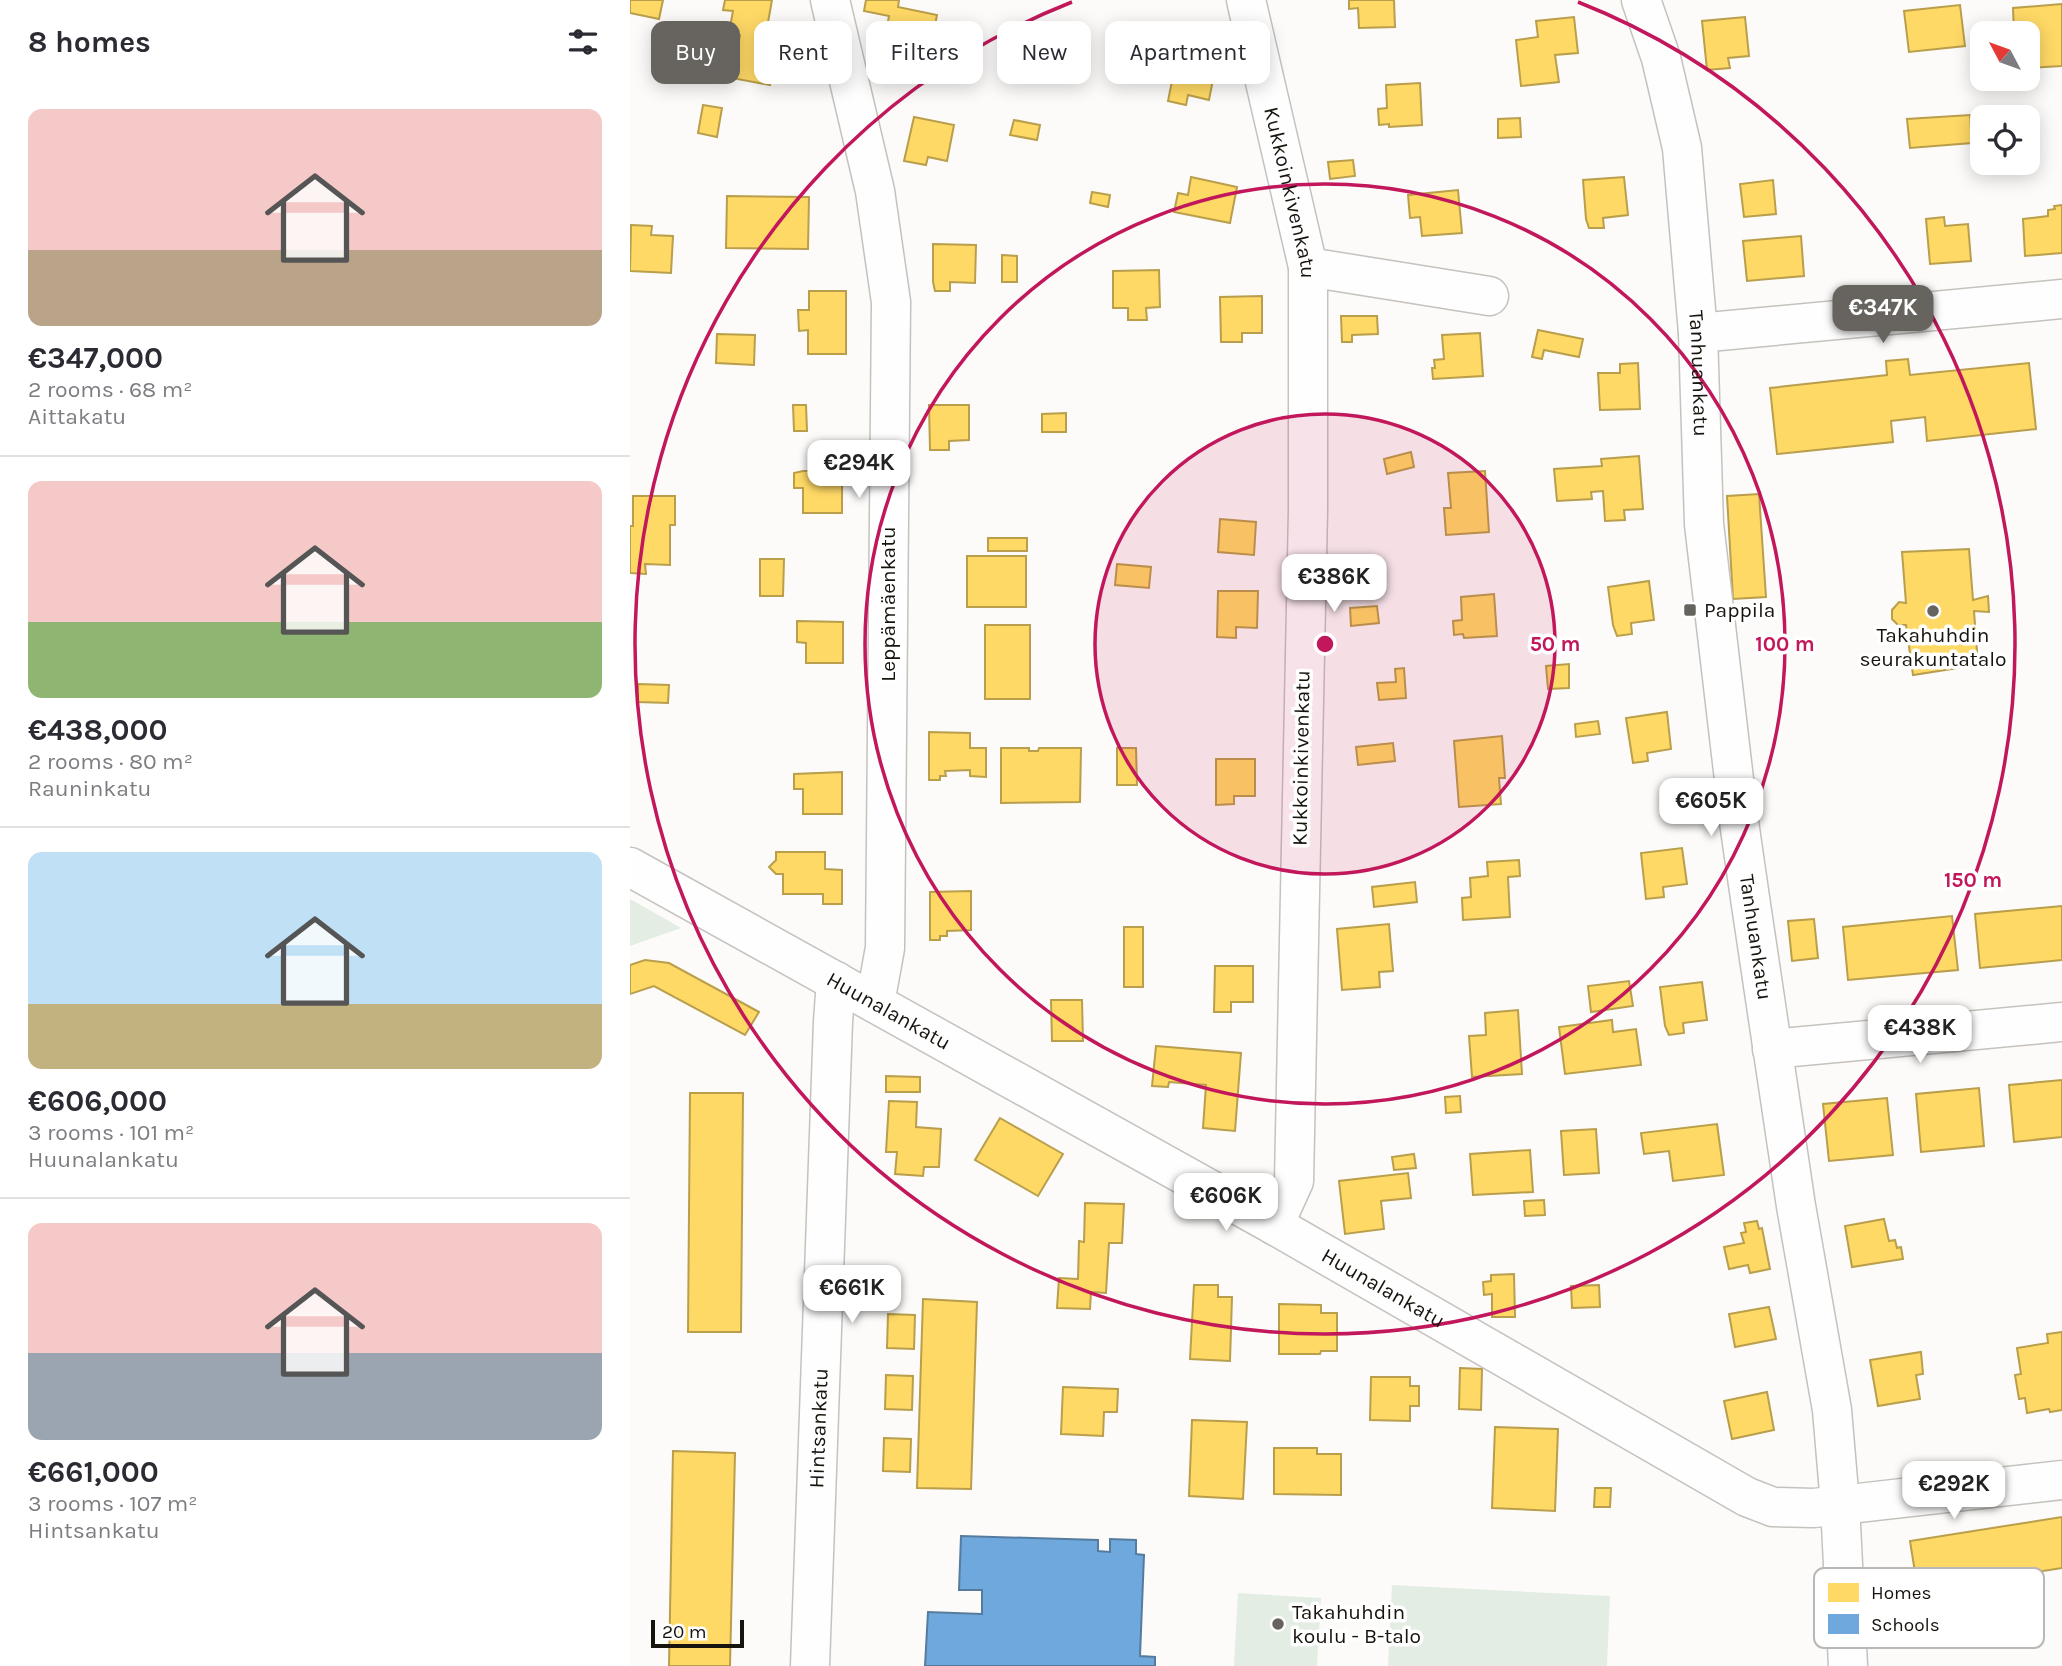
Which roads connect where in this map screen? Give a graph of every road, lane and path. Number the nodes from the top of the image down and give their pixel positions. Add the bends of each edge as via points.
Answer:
1 (830, 0) edge
2 (1246, 0) edge
3 (1641, 0) edge
4 (1308, 267) junction
5 (1489, 296) dead end
6 (2062, 299) edge
7 (1698, 333) junction
8 (630, 866) edge
9 (836, 981) junction
10 (875, 1003) junction
11 (2062, 1022) edge
12 (1772, 1049) junction
13 (1274, 1225) junction
14 (2062, 1480) edge
15 (1840, 1504) junction
16 (1843, 1568) edge
17 (1847, 1648) edge
18 (810, 1666) edge
19 (1848, 1666) edge

1 - 10 street, Leppämäenkatu via 875,191 891,302 885,948
2 - 4 street, Kukkoinkivenkatu
3 - 7 street, Tanhuankatu via 1661,58 1682,148
4 - 5 street
4 - 13 street, Kukkoinkivenkatu via 1308,510 1294,1181
6 - 7 street
7 - 12 street, Tanhuankatu via 1704,524 1739,822
8 - 9 street, Huunalankatu
9 - 10 street, Huunalankatu
9 - 18 street, Hintsankatu
10 - 13 street, Huunalankatu
11 - 12 street
12 - 15 street, Tanhuankatu via 1832,1410
13 - 15 street, Huunalankatu via 1747,1497 1773,1507
14 - 15 street, Huunalankatu
15 - 16 street, Tanhuankatu
17 - 19 street, Tanhuankatu

